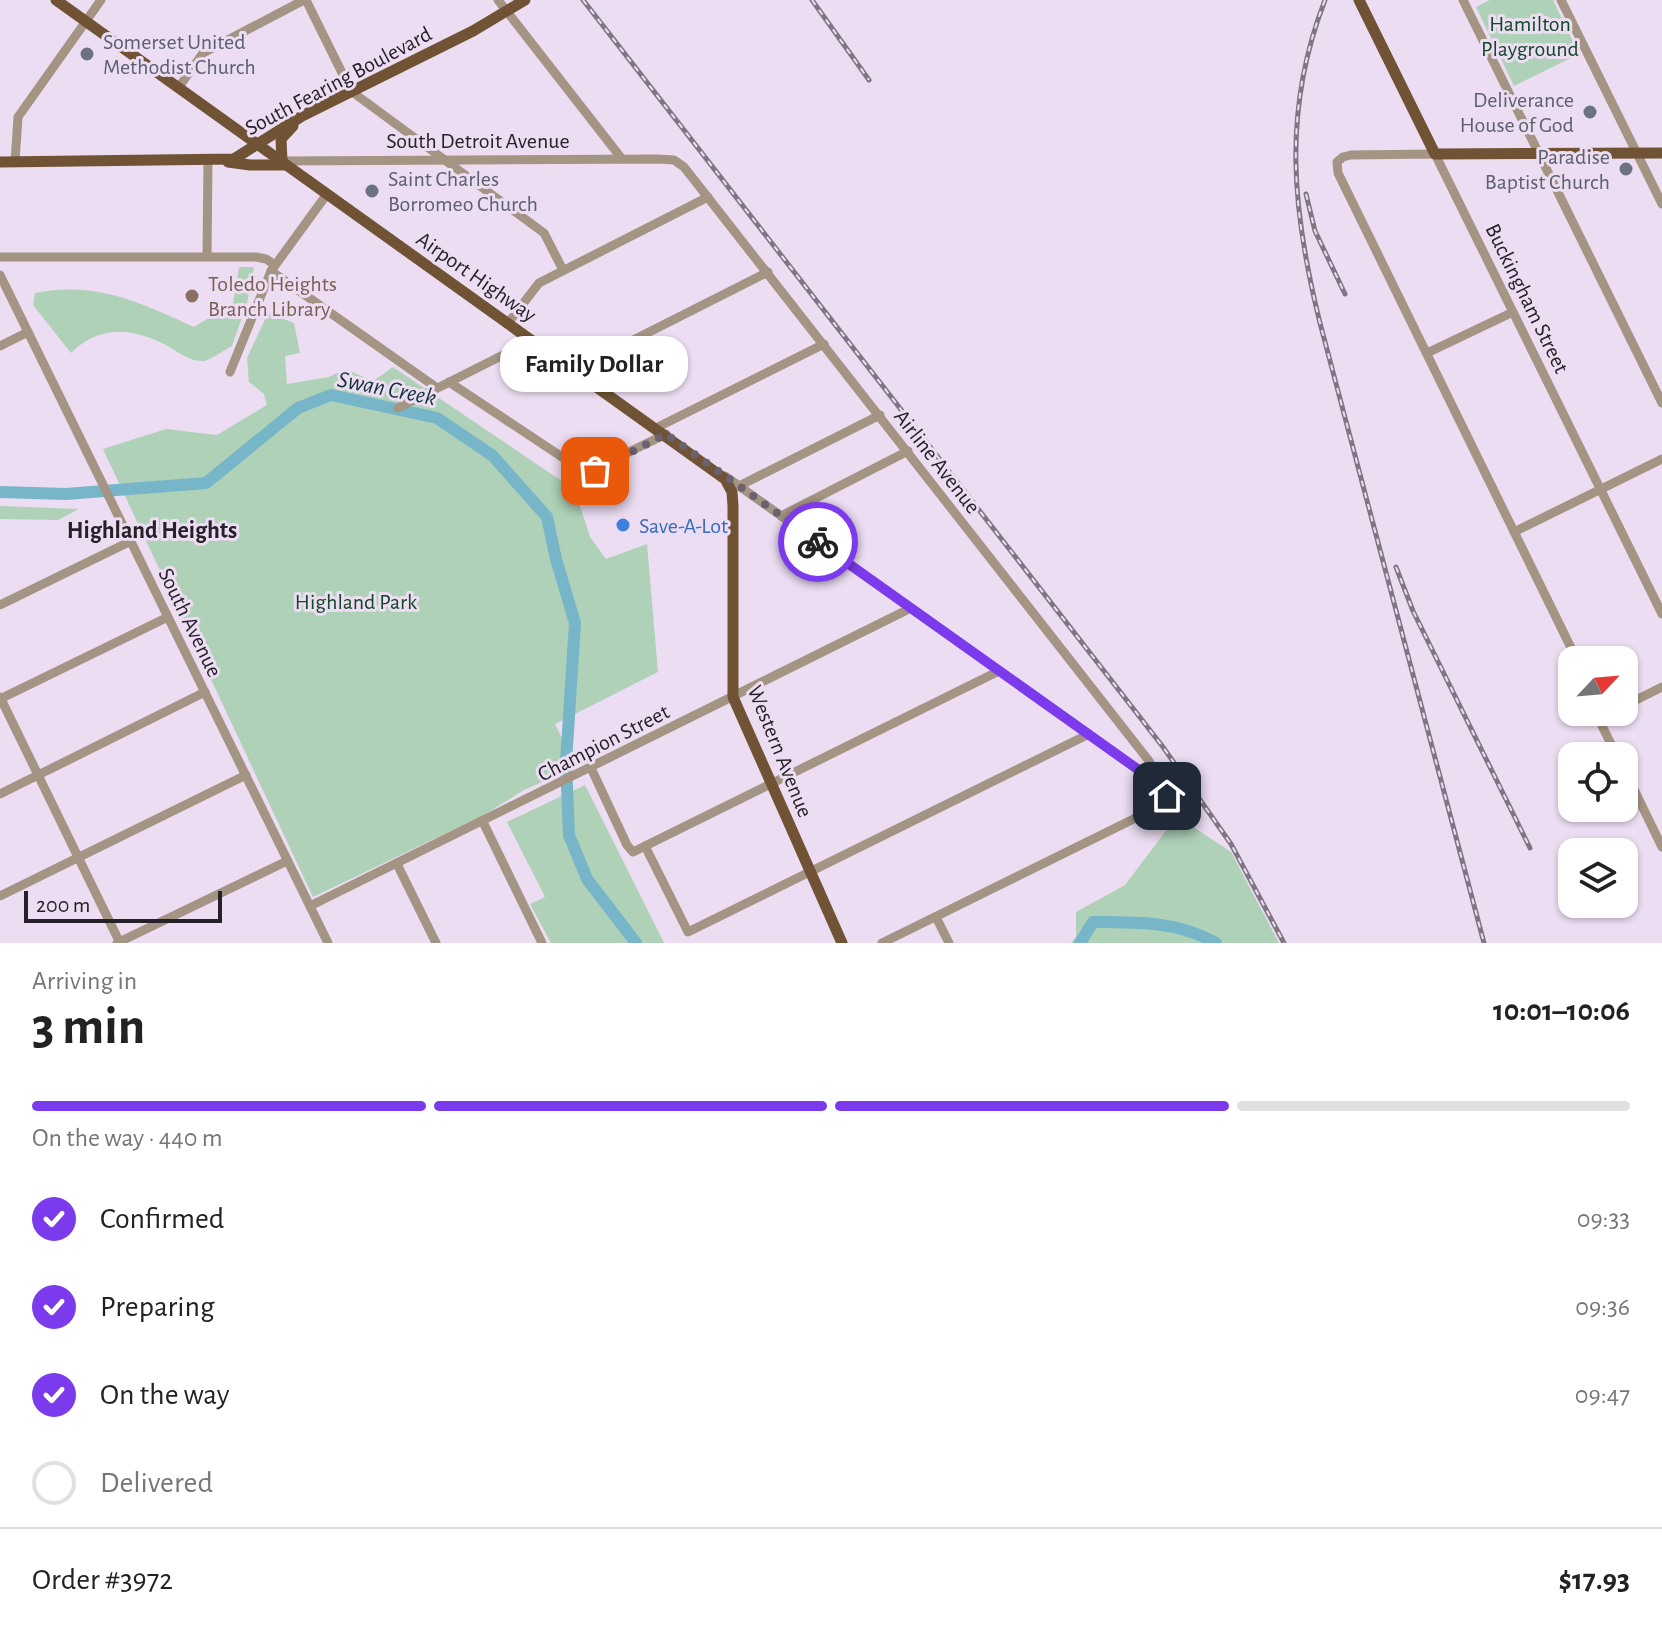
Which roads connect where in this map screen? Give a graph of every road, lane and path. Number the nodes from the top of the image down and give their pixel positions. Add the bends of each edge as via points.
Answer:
1 (56, 0) edge
2 (101, 0) edge
3 (305, 0) edge
4 (498, 0) edge
5 (525, 0) edge
6 (1359, 0) edge
7 (1463, 0) edge
8 (1561, 0) edge
9 (507, 12) junction
10 (86, 21) junction
11 (179, 87) junction
12 (351, 91) junction
13 (302, 116) junction
14 (256, 143) junction
15 (1636, 153) junction
16 (1662, 153) edge
17 (1435, 154) junction
18 (1539, 154) junction
19 (622, 159) junction
20 (443, 160) junction
21 (674, 160) joint
22 (208, 161) junction
23 (223, 161) junction
24 (0, 162) edge
25 (15, 162) junction
26 (285, 163) junction
27 (327, 194) junction
28 (708, 197) junction
29 (1662, 204) edge
30 (207, 256) junction
31 (0, 257) edge
32 (273, 268) junction
33 (563, 270) junction
34 (768, 272) junction
35 (0, 275) edge
36 (1513, 312) junction
37 (508, 323) junction
38 (28, 332) junction
39 (533, 340) junction
40 (824, 344) junction
41 (0, 346) edge
42 (1427, 353) junction
43 (574, 370) junction
44 (230, 372) dead end
45 (449, 382) junction
46 (437, 388) junction
47 (1662, 403) edge
48 (398, 408) dead end
49 (880, 415) junction
50 (661, 431) junction
51 (908, 451) junction
52 (1662, 459) edge
53 (719, 472) junction
54 (739, 486) junction
55 (1600, 489) junction
56 (781, 516) junction
57 (1514, 532) junction
58 (131, 541) junction
59 (0, 605) edge
60 (911, 608) junction
61 (1662, 614) edge
62 (168, 617) junction
63 (1570, 646) edge
64 (999, 671) junction
65 (1662, 687) edge
66 (205, 692) junction
67 (733, 697) junction
68 (0, 698) edge
69 (1638, 699) edge
70 (1089, 734) junction
71 (586, 771) junction
72 (38, 775) junction
73 (246, 775) junction
74 (771, 784) junction
75 (1164, 791) junction
76 (0, 794) edge
77 (1638, 798) edge
78 (483, 822) junction
79 (645, 846) junction
80 (1662, 847) edge
81 (78, 858) junction
82 (287, 861) junction
83 (397, 864) junction
84 (810, 872) junction
85 (0, 896) edge
86 (310, 906) junction
87 (936, 917) junction
88 (119, 943) edge
89 (328, 943) edge
90 (436, 943) edge
91 (542, 943) edge
92 (842, 943) edge
93 (882, 943) edge
94 (949, 943) edge

1 - 10 main road, Airport Highway
2 - 10 street
3 - 11 street via 203,53
3 - 12 street
4 - 9 street
5 - 9 main road, South Fearing Boulevard
6 - 17 main road, Buckingham Street
7 - 18 street
8 - 15 street
9 - 12 main road, South Fearing Boulevard
9 - 19 street
10 - 11 main road, Airport Highway
10 - 25 street via 18,117
11 - 14 main road, Airport Highway
12 - 13 main road, South Fearing Boulevard
12 - 20 street
13 - 14 main road, South Fearing Boulevard
13 - 26 main road via 281,139
14 - 23 main road, South Fearing Boulevard
14 - 26 main road, Airport Highway
15 - 16 main road
15 - 18 main road
15 - 29 street
17 - 18 main road
17 - 36 street, Buckingham Street
17 - 42 street via 1351,155 1338,160 1338,173
18 - 47 street
19 - 20 street, South Detroit Avenue
19 - 21 street, South Detroit Avenue
20 - 26 street, South Detroit Avenue
20 - 33 street via 544,233
21 - 28 street, Airline Avenue
22 - 23 main road, South Fearing Boulevard
22 - 25 main road
22 - 30 street
23 - 26 main road
24 - 25 main road
26 - 27 main road, Airport Highway
27 - 32 street
27 - 37 main road, Airport Highway
28 - 33 street
28 - 34 street, Airline Avenue
30 - 31 street
30 - 32 street via 256,257
32 - 44 street
32 - 46 street
33 - 37 street via 537,285
34 - 40 street, Airline Avenue
34 - 43 street
35 - 38 street, South Avenue
36 - 42 street
36 - 55 street, Buckingham Street
37 - 39 main road, Airport Highway
38 - 41 street
38 - 58 street, South Avenue
39 - 43 main road, Airport Highway
39 - 45 street
40 - 49 street, Airline Avenue
40 - 50 street
42 - 57 street
43 - 50 main road, Airport Highway
45 - 46 street
45 - 50 street via 586,473
46 - 48 street
49 - 51 street, Airline Avenue
49 - 54 street
50 - 53 main road, Airport Highway
51 - 56 street
51 - 75 street, Airline Avenue via 1149,761
52 - 55 street
53 - 54 street
53 - 67 main road, Western Avenue via 733,501
54 - 56 street
55 - 57 street
55 - 61 street, Buckingham Street
56 - 60 street
57 - 63 street
58 - 59 street
58 - 62 street, South Avenue
60 - 64 street
60 - 67 street, Champion Street
62 - 66 street, South Avenue
62 - 68 street
64 - 70 street
64 - 74 street
65 - 69 street
66 - 72 street
66 - 73 street, South Avenue
67 - 71 street, Champion Street
67 - 74 main road, Western Avenue
68 - 72 street
70 - 75 street
70 - 84 street
71 - 78 street, Champion Street
71 - 79 street via 627,845 633,852
72 - 76 street
72 - 81 street
73 - 81 street
73 - 82 street, South Avenue
74 - 79 street
74 - 84 main road, Western Avenue
75 - 87 street, Airline Avenue via 1170,801
77 - 80 street
78 - 83 street, Champion Street
78 - 91 street
79 - 84 street via 688,932
81 - 85 street
81 - 88 street
82 - 86 street, South Avenue
82 - 88 street
83 - 86 street, Champion Street
83 - 90 street
84 - 92 main road, Western Avenue
86 - 89 street, South Avenue
87 - 93 street
87 - 94 street

